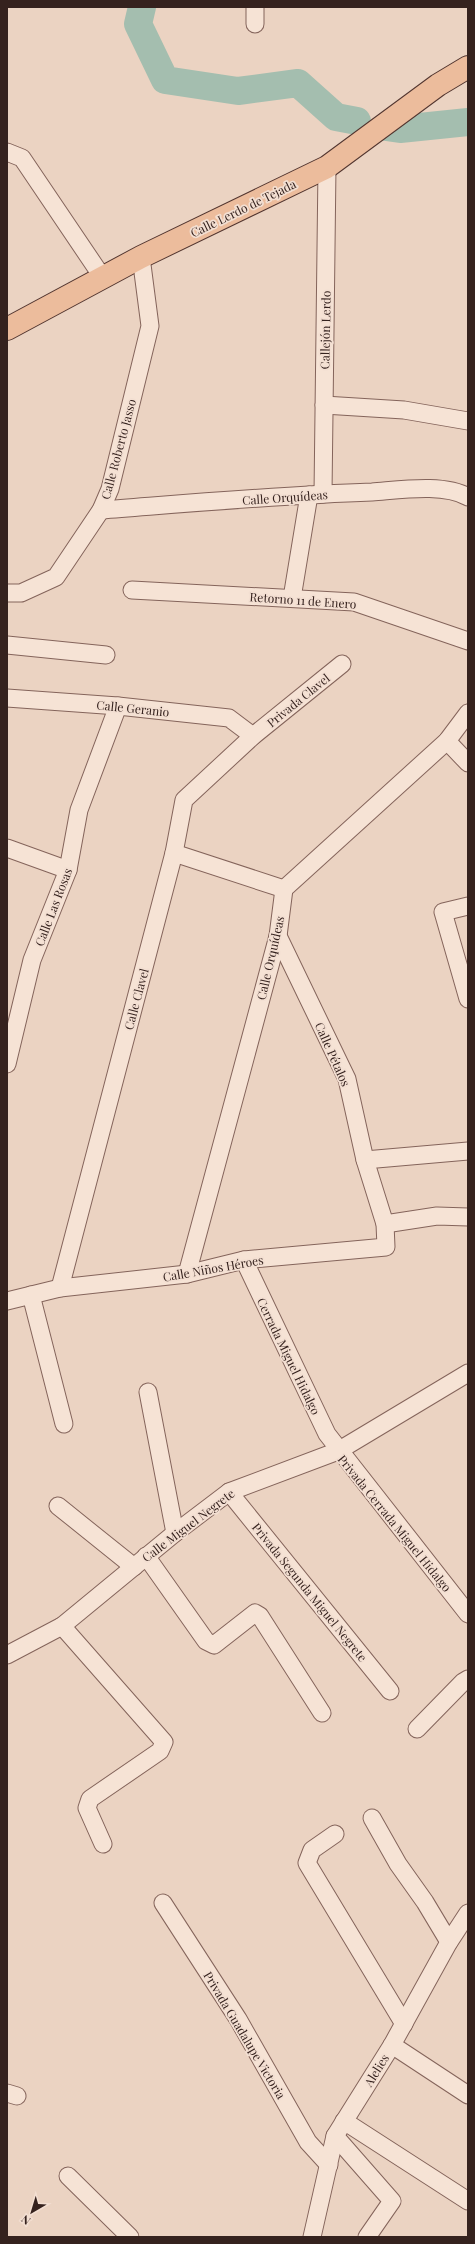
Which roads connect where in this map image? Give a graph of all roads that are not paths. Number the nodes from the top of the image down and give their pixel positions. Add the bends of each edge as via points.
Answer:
1 (254, 7) edge
2 (255, 24) dead end
3 (468, 68) edge
4 (7, 152) edge
5 (327, 167) junction
6 (141, 257) junction
7 (103, 278) junction
8 (7, 329) edge
9 (324, 405) junction
10 (468, 421) edge
11 (316, 494) junction
12 (468, 496) edge
13 (101, 510) junction
14 (132, 590) dead end
15 (7, 593) edge
16 (292, 598) junction
17 (468, 641) edge
18 (7, 645) edge
19 (106, 655) dead end
20 (342, 664) dead end
21 (7, 698) edge
22 (118, 706) junction
23 (468, 713) edge
24 (253, 736) junction
25 (447, 740) junction
26 (468, 763) edge
27 (7, 848) edge
28 (174, 853) junction
29 (68, 870) junction
30 (284, 889) junction
31 (468, 906) edge
32 (278, 936) junction
33 (468, 999) edge
34 (7, 1064) edge
35 (468, 1151) edge
36 (365, 1160) junction
37 (468, 1217) edge
38 (385, 1224) junction
39 (244, 1260) junction
40 (187, 1274) junction
41 (60, 1288) junction
42 (31, 1295) junction
43 (7, 1301) edge
44 (467, 1377) edge
45 (148, 1392) dead end
46 (64, 1424) dead end
47 (338, 1450) junction
48 (229, 1492) junction
49 (58, 1506) dead end
50 (174, 1532) junction
51 (140, 1561) junction
52 (468, 1614) edge
53 (62, 1626) junction
54 (7, 1655) edge
55 (468, 1679) edge
56 (390, 1691) dead end
57 (322, 1712) dead end
58 (417, 1729) dead end
59 (372, 1818) dead end
60 (335, 1834) dead end
61 (103, 1844) dead end
62 (163, 1903) dead end
63 (468, 1913) edge
64 (449, 1942) junction
65 (404, 2024) junction
66 (392, 2045) junction
67 (468, 2095) edge
68 (340, 2129) junction
69 (329, 2165) junction
70 (68, 2176) dead end
71 (468, 2201) edge
72 (130, 2237) edge
73 (312, 2237) edge
74 (367, 2237) edge

1 - 2 street
3 - 5 main road, Calle Lerdo de Tejada via 438,85
4 - 7 street via 22,158
5 - 6 main road, Calle Lerdo de Tejada
5 - 9 street, Callejón Lerdo
6 - 7 main road, Calle Lerdo de Tejada
6 - 13 street, Calle Roberto Jasso via 150,326 110,489
7 - 8 main road, Calle Lerdo de Tejada
9 - 10 street via 404,410
9 - 11 street, Callejón Lerdo
11 - 12 street, Calle Orquídeas via 438,489 458,491
11 - 13 street, Calle Orquídeas
11 - 16 street, Callejón Lerdo
13 - 15 street, Calle Roberto Jasso via 56,577 21,592
14 - 16 street, Retorno 11 de Enero
16 - 17 street, Retorno 11 de Enero via 354,602
18 - 19 street
20 - 24 street, Privada Clavel
21 - 22 street, Calle Geranio
22 - 24 street, Calle Geranio via 229,718
22 - 29 street, Calle Las Rosas via 79,810
23 - 25 street
24 - 28 street, Calle Clavel via 184,800
25 - 26 street
25 - 30 street
27 - 29 street
28 - 30 street
28 - 41 street, Calle Clavel
29 - 34 street, Calle Las Rosas via 32,960
30 - 32 street, Calle Orquídeas
31 - 33 street via 443,912
32 - 36 street, Calle Pétalos via 347,1079
32 - 40 street, Calle Orquídeas
35 - 36 street
36 - 38 street, Calle Pétalos
37 - 38 street via 437,1216
38 - 39 street, Calle Niños Héroes via 386,1247
39 - 40 street, Calle Niños Héroes
39 - 47 street, Cerrada Miguel Hidalgo via 327,1434
40 - 41 street, Calle Niños Héroes
41 - 42 street, Calle Niños Héroes
42 - 43 street, Calle Niños Héroes
42 - 46 street
44 - 47 street, Calle Miguel Negrete
45 - 50 street
47 - 48 street, Calle Miguel Negrete
47 - 52 street, Privada Cerrada Miguel Hidalgo
48 - 50 street, Calle Miguel Negrete
48 - 56 street, Privada Segunda Miguel Negrete
49 - 51 street
50 - 51 street, Calle Miguel Negrete
51 - 53 street, Calle Miguel Negrete
51 - 57 street via 206,1642 214,1645 255,1613 260,1616
53 - 54 street, Calle Miguel Negrete
53 - 61 street via 164,1742 160,1751 90,1799 88,1808
55 - 58 street
59 - 64 street via 398,1864 426,1902
60 - 65 street via 312,1850 307,1863
62 - 69 street, Privada Guadalupe Victoria via 238,2019 308,2142
63 - 64 street, Alelies
64 - 65 street, Alelies
65 - 66 street, Alelies
66 - 67 street
66 - 68 street, Alelies
68 - 69 street, Alelies
68 - 71 street
68 - 74 street via 392,2201
69 - 73 street, Alelies
70 - 72 street

